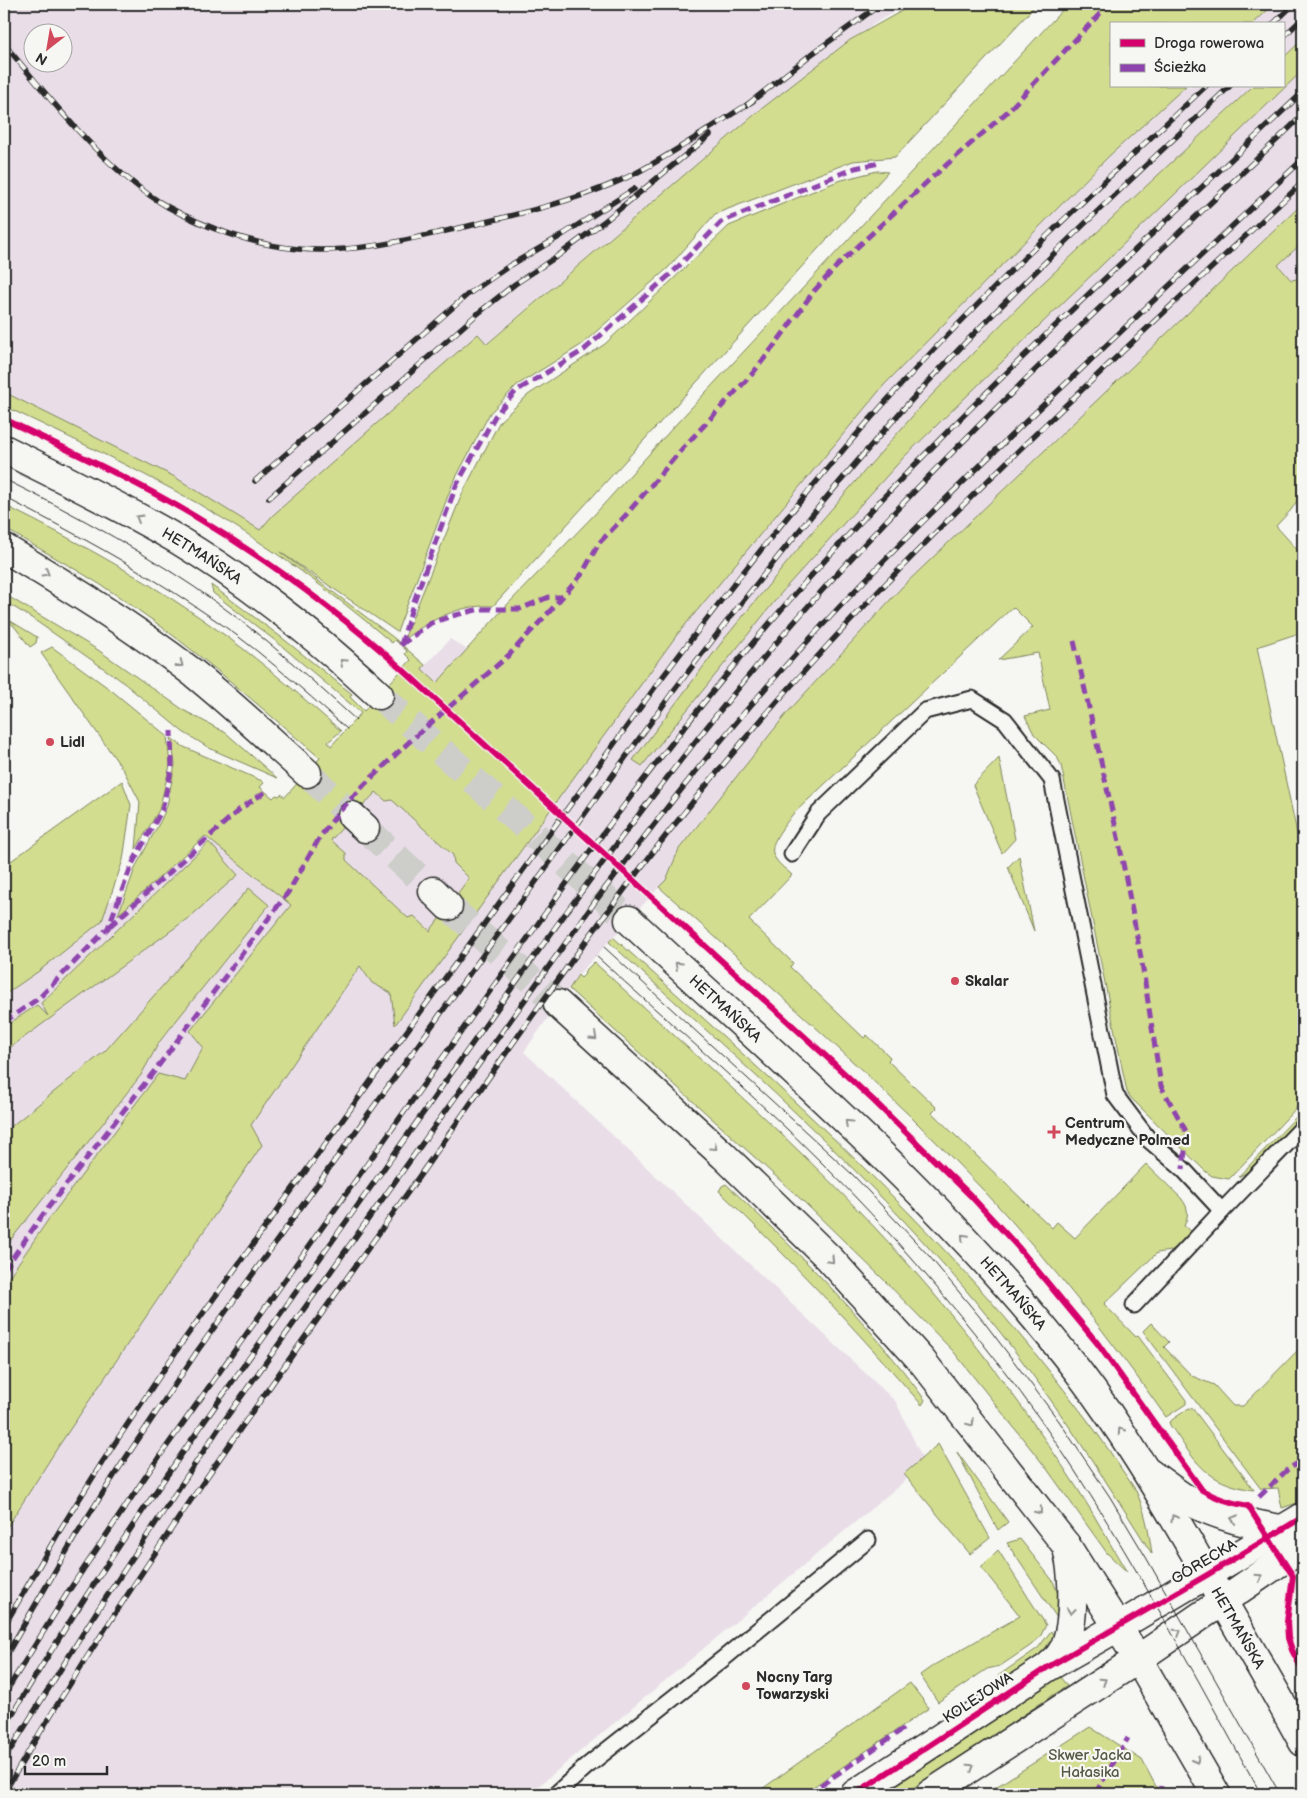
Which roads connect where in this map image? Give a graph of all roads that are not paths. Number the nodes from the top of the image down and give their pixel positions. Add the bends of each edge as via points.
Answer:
1 (4, 449) edge
2 (4, 548) edge
3 (379, 695) tunnel mouth
4 (307, 773) tunnel mouth
5 (792, 854) dead end
6 (629, 920) tunnel mouth
7 (558, 1004) tunnel mouth
8 (1303, 1127) edge
9 (1222, 1211) junction
10 (1134, 1306) dead end
11 (1148, 1472) junction
12 (1292, 1523) edge
13 (868, 1540) dead end
14 (1066, 1545) junction
15 (1303, 1546) edge
16 (1208, 1575) junction
17 (1223, 1602) junction
18 (1118, 1627) junction
19 (1138, 1659) junction
20 (1048, 1667) junction
21 (1303, 1742) edge
22 (556, 1794) edge
23 (855, 1794) edge
24 (930, 1794) edge
25 (1216, 1794) edge

3 -> 1 main road, HETMAŃSKA via 308,631 220,567 130,513
2 -> 4 main road via 100,607 160,649
5 - 9 lane via 818,814 925,711 972,699 1005,720 1052,780 1115,1096 1149,1140 1183,1169
11 -> 6 main road, HETMAŃSKA via 1077,1370 1004,1281 932,1204
7 -> 14 main road via 724,1156 830,1259 922,1361
8 - 9 lane
9 - 10 lane
12 -> 11 main road via 1233,1519 1203,1508
16 -> 11 main road, HETMAŃSKA
12 - 16 main road, GÓRECKA
13 - 22 lane
14 - 18 main road
14 -> 20 main road, KOLEJOWA via 1072,1574 1070,1623 1060,1655
17 -> 15 main road
16 - 17 main road, HETMAŃSKA
16 - 18 main road, GÓRECKA
19 -> 17 main road
17 - 21 main road, HETMAŃSKA
18 - 19 main road
18 - 20 main road, KOLEJOWA
24 -> 19 main road
19 -> 25 main road
20 - 23 main road, KOLEJOWA

